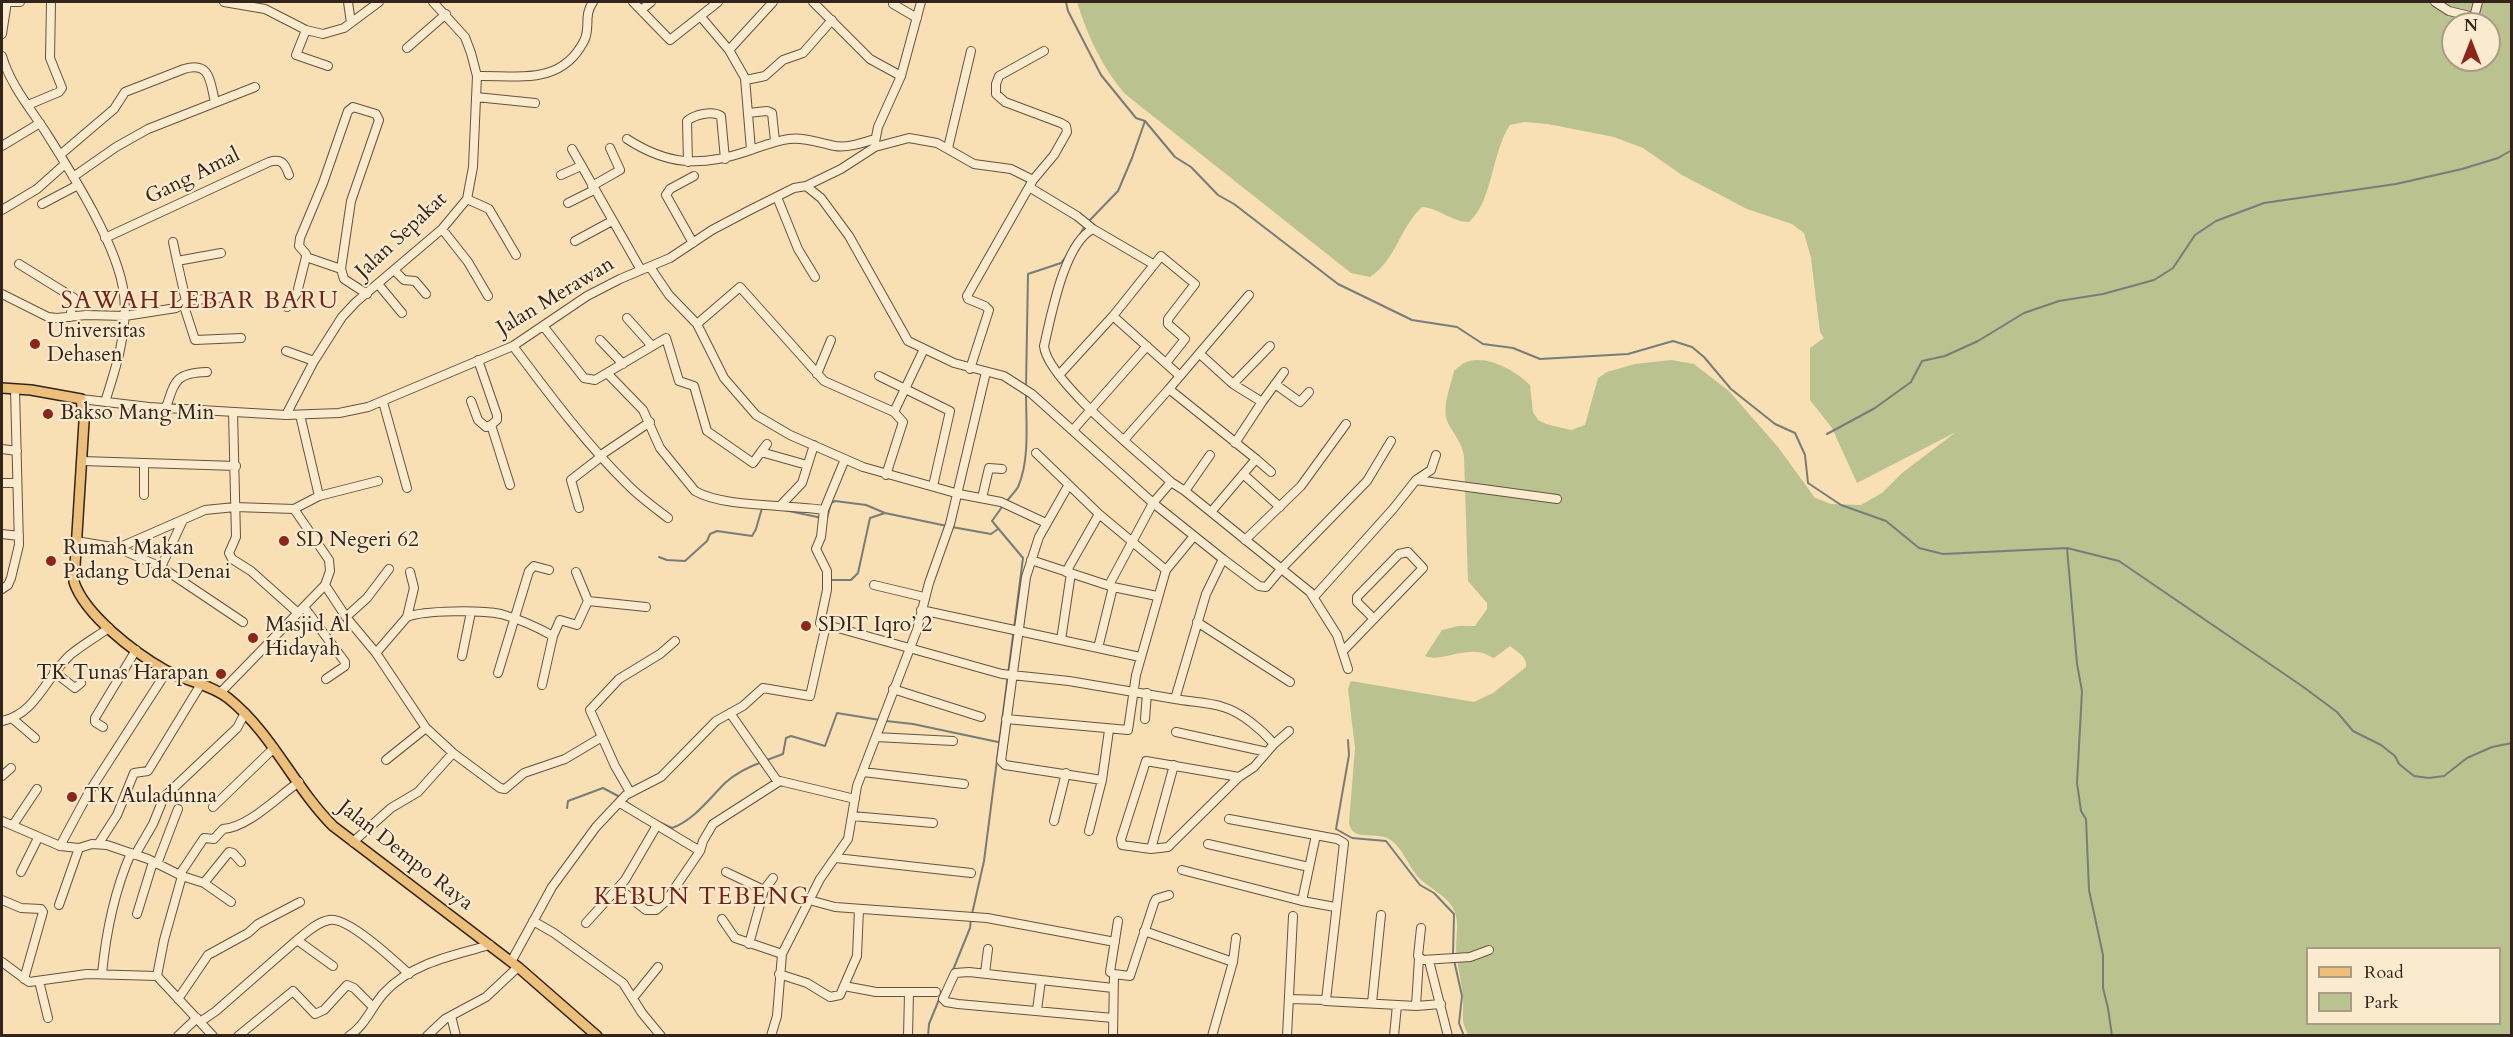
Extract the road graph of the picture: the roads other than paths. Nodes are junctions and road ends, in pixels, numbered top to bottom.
1 (5, 2) edge
2 (20, 2) edge
3 (51, 2) edge
4 (226, 2) edge
5 (348, 2) edge
6 (379, 2) edge
7 (433, 2) edge
8 (593, 2) edge
9 (633, 2) edge
10 (651, 2) edge
11 (718, 2) edge
12 (773, 2) edge
13 (813, 2) edge
14 (921, 2) edge
15 (2435, 2) edge
16 (2478, 2) edge
17 (893, 4) dead end
18 (267, 5) edge
19 (641, 10) junction
20 (446, 14) junction
21 (701, 17) junction
22 (917, 18) junction
23 (832, 20) junction
24 (351, 23) junction
25 (306, 30) junction
26 (2, 34) edge
27 (407, 48) dead end
28 (729, 50) junction
29 (971, 51) dead end
30 (1044, 51) dead end
31 (2, 56) edge
32 (328, 66) dead end
33 (477, 76) junction
34 (901, 76) junction
35 (746, 80) junction
36 (255, 87) dead end
37 (476, 97) junction
38 (215, 102) junction
39 (535, 103) dead end
40 (28, 105) junction
41 (748, 113) junction
42 (40, 123) junction
43 (627, 139) dead end
44 (776, 141) junction
45 (875, 143) junction
46 (2, 146) edge
47 (610, 148) dead end
48 (948, 148) junction
49 (572, 149) dead end
50 (751, 150) junction
51 (60, 155) junction
52 (725, 159) junction
53 (688, 162) junction
54 (65, 164) junction
55 (582, 166) junction
56 (290, 175) dead end
57 (561, 175) dead end
58 (73, 177) junction
59 (694, 177) dead end
60 (1031, 184) junction
61 (78, 185) junction
62 (806, 186) junction
63 (593, 188) junction
64 (777, 197) junction
65 (467, 199) junction
66 (568, 202) dead end
67 (42, 204) dead end
68 (2, 210) edge
69 (612, 221) junction
70 (1088, 225) junction
71 (442, 229) junction
72 (105, 238) junction
73 (574, 241) dead end
74 (173, 242) dead end
75 (693, 243) junction
76 (221, 253) dead end
77 (516, 255) dead end
78 (306, 257) junction
79 (177, 261) junction
80 (19, 264) dead end
81 (1153, 264) junction
82 (650, 267) junction
83 (341, 269) junction
84 (641, 270) junction
85 (395, 271) junction
86 (815, 277) dead end
87 (378, 284) junction
88 (2, 294) edge
89 (367, 294) junction
90 (426, 294) dead end
91 (488, 296) dead end
92 (1249, 296) dead end
93 (225, 297) dead end
94 (184, 302) junction
95 (287, 307) dead end
96 (402, 313) dead end
97 (125, 316) junction
98 (1113, 316) junction
99 (70, 317) junction
100 (627, 318) dead end
101 (697, 324) junction
102 (544, 327) junction
103 (241, 338) dead end
104 (600, 340) dead end
105 (831, 340) dead end
106 (513, 346) junction
107 (652, 346) junction
108 (1146, 346) junction
109 (1270, 346) dead end
110 (924, 350) junction
111 (286, 351) dead end
112 (1200, 354) junction
113 (478, 360) junction
114 (315, 361) junction
115 (1166, 363) junction
116 (623, 364) junction
117 (970, 369) junction
118 (207, 372) dead end
119 (607, 372) junction
120 (986, 372) junction
121 (1284, 372) dead end
122 (818, 374) junction
123 (1059, 375) junction
124 (879, 376) dead end
125 (1180, 376) junction
126 (1233, 384) junction
127 (1275, 384) junction
128 (2, 388) edge
129 (906, 388) junction
130 (15, 389) junction
131 (1169, 389) junction
132 (1309, 392) dead end
133 (81, 399) junction
134 (471, 401) dead end
135 (105, 402) junction
136 (383, 402) junction
137 (1262, 402) junction
138 (166, 408) junction
139 (1090, 409) junction
140 (233, 412) junction
141 (894, 412) junction
142 (286, 415) junction
143 (300, 415) junction
144 (650, 422) junction
145 (1346, 424) dead end
146 (491, 425) junction
147 (1073, 430) junction
148 (1124, 440) junction
149 (1390, 441) dead end
150 (1235, 443) junction
151 (767, 444) dead end
152 (814, 445) junction
153 (2, 449) edge
154 (17, 451) junction
155 (761, 452) junction
156 (1036, 453) dead end
157 (601, 455) junction
158 (1210, 455) dead end
159 (1436, 455) dead end
160 (845, 459) junction
161 (1256, 459) junction
162 (82, 461) junction
163 (144, 464) junction
164 (807, 465) junction
165 (236, 466) junction
166 (1002, 469) dead end
167 (1271, 472) dead end
168 (1243, 474) junction
169 (886, 475) junction
170 (1416, 480) junction
171 (378, 481) dead end
172 (1171, 482) junction
173 (2, 483) edge
174 (17, 483) junction
175 (510, 485) dead end
176 (933, 486) junction
177 (1068, 486) junction
178 (407, 488) dead end
179 (1185, 491) junction
180 (959, 494) junction
181 (144, 495) dead end
182 (319, 496) junction
183 (982, 498) junction
184 (1557, 499) dead end
185 (1153, 503) junction
186 (782, 506) junction
187 (236, 507) junction
188 (1280, 507) junction
189 (579, 508) dead end
190 (294, 509) junction
191 (823, 511) junction
192 (1211, 512) junction
193 (1099, 514) junction
194 (668, 519) dead end
195 (183, 520) junction
196 (1046, 523) junction
197 (2, 534) edge
198 (19, 536) junction
199 (1194, 536) junction
200 (1245, 540) junction
201 (1131, 541) junction
202 (76, 542) junction
203 (118, 548) junction
204 (1223, 559) junction
205 (1031, 560) junction
206 (161, 567) junction
207 (1282, 568) junction
208 (389, 569) dead end
209 (549, 570) dead end
210 (1166, 570) junction
211 (410, 572) dead end
212 (576, 572) dead end
213 (1068, 573) junction
214 (325, 585) junction
215 (874, 585) dead end
216 (1111, 586) junction
217 (2, 590) edge
218 (1157, 596) junction
219 (924, 597) junction
220 (1314, 597) junction
221 (588, 601) junction
222 (646, 607) dead end
223 (301, 610) junction
224 (921, 610) junction
225 (471, 612) junction
226 (346, 616) junction
227 (407, 617) junction
228 (516, 619) junction
229 (1374, 619) junction
230 (243, 622) dead end
231 (1197, 622) junction
232 (826, 625) junction
233 (109, 628) junction
234 (1016, 631) junction
235 (553, 636) junction
236 (1061, 640) junction
237 (675, 641) dead end
238 (1098, 648) junction
239 (910, 649) junction
240 (136, 650) junction
241 (1343, 651) junction
242 (376, 653) junction
243 (462, 656) dead end
244 (1140, 657) junction
245 (1348, 669) dead end
246 (167, 671) junction
247 (54, 672) junction
248 (498, 673) dead end
249 (1008, 674) junction
250 (326, 679) dead end
251 (1290, 682) dead end
252 (81, 683) dead end
253 (201, 684) junction
254 (542, 685) dead end
255 (893, 689) junction
256 (1133, 692) junction
257 (220, 693) junction
258 (1147, 693) junction
259 (1175, 699) junction
260 (245, 713) junction
261 (730, 713) junction
262 (981, 717) dead end
263 (13, 719) junction
264 (1006, 719) junction
265 (1144, 719) dead end
266 (2, 721) edge
267 (103, 727) dead end
268 (426, 728) junction
269 (1109, 730) junction
270 (1289, 731) dead end
271 (1176, 732) dead end
272 (602, 737) junction
273 (35, 738) dead end
274 (876, 738) junction
275 (953, 741) dead end
276 (1274, 744) junction
277 (274, 748) junction
278 (1267, 752) junction
279 (453, 753) junction
280 (386, 760) dead end
281 (1174, 765) junction
282 (11, 768) dead end
283 (863, 772) junction
284 (1066, 773) junction
285 (2, 776) edge
286 (1239, 777) junction
287 (1102, 780) junction
288 (299, 782) junction
289 (778, 782) junction
290 (964, 784) dead end
291 (37, 789) dead end
292 (628, 793) junction
293 (855, 799) junction
294 (620, 803) junction
295 (213, 807) dead end
296 (178, 809) dead end
297 (852, 816) junction
298 (1229, 819) dead end
299 (2, 821) edge
300 (1054, 821) dead end
301 (933, 823) dead end
302 (13, 825) junction
303 (657, 827) junction
304 (1089, 831) dead end
305 (1316, 835) junction
306 (38, 838) junction
307 (353, 842) junction
308 (99, 843) junction
309 (1208, 844) dead end
310 (60, 846) junction
311 (79, 848) junction
312 (1151, 849) junction
313 (700, 851) junction
314 (133, 854) junction
315 (836, 858) junction
316 (241, 862) dead end
317 (155, 863) junction
318 (1309, 867) junction
319 (1182, 870) dead end
320 (21, 872) dead end
321 (726, 873) dead end
322 (971, 873) dead end
323 (181, 875) junction
324 (773, 878) dead end
325 (204, 883) junction
326 (618, 888) junction
327 (764, 891) junction
328 (1169, 895) dead end
329 (2, 900) edge
330 (808, 900) junction
331 (1302, 901) junction
332 (231, 902) dead end
333 (300, 902) dead end
334 (59, 905) dead end
335 (1335, 907) junction
336 (859, 909) junction
337 (137, 914) dead end
338 (1381, 915) dead end
339 (1293, 916) dead end
340 (722, 919) dead end
341 (534, 921) junction
342 (1118, 921) dead end
343 (586, 923) dead end
344 (1421, 928) dead end
345 (1144, 931) junction
346 (1236, 939) dead end
347 (297, 940) junction
348 (1115, 942) junction
349 (749, 944) junction
350 (490, 945) junction
351 (988, 949) dead end
352 (1489, 950) dead end
353 (782, 954) junction
354 (1419, 958) junction
355 (2, 962) edge
356 (1233, 962) junction
357 (1429, 962) junction
358 (515, 964) junction
359 (333, 966) dead end
360 (658, 967) dead end
361 (985, 973) junction
362 (102, 974) junction
363 (409, 974) junction
364 (779, 974) junction
365 (1114, 974) junction
366 (157, 976) junction
367 (24, 979) junction
368 (1041, 980) junction
369 (39, 981) junction
370 (844, 986) junction
371 (1113, 988) junction
372 (936, 992) dead end
373 (909, 993) junction
374 (633, 998) junction
375 (178, 999) junction
376 (1289, 999) junction
377 (1325, 1001) junction
378 (1372, 1003) junction
379 (1441, 1004) junction
380 (1397, 1005) junction
381 (1416, 1006) junction
382 (373, 1007) junction
383 (1037, 1010) junction
384 (451, 1016) junction
385 (48, 1018) dead end
386 (1113, 1018) junction
387 (198, 1020) junction
388 (178, 1035) edge
389 (213, 1035) edge
390 (238, 1035) edge
391 (349, 1035) edge
392 (427, 1035) edge
393 (456, 1035) edge
394 (597, 1035) edge
395 (661, 1035) edge
396 (771, 1035) edge
397 (908, 1035) edge
398 (1113, 1035) edge
399 (1212, 1035) edge
400 (1287, 1035) edge
401 (1394, 1035) edge
402 (1448, 1035) edge

1 - 2 street
1 - 26 street
3 - 40 street
4 - 18 street
5 - 24 street
6 - 24 street
7 - 20 street, Jalan Sepakat
8 - 33 street
9 - 19 street
10 - 19 street
11 - 21 street
12 - 28 street
13 - 23 street
14 - 22 street
15 - 16 street
17 - 22 street
18 - 25 street
19 - 21 street
20 - 27 street
20 - 33 street, Jalan Sepakat
21 - 28 street
22 - 34 street
23 - 34 street
23 - 35 street
24 - 25 street
25 - 32 street
28 - 35 street
29 - 48 street
30 - 60 street
31 - 40 street
33 - 37 street, Jalan Sepakat
34 - 45 street
35 - 41 street
36 - 38 street
37 - 39 street
37 - 65 street, Jalan Sepakat
38 - 51 street
38 - 58 street
40 - 42 street
41 - 44 street
41 - 50 street
42 - 46 street
42 - 51 street
43 - 53 street
44 - 45 street
44 - 50 street
45 - 48 street
45 - 62 street, Jalan Merawan
47 - 63 street
48 - 60 street
49 - 55 street
50 - 52 street
51 - 54 street
52 - 53 street
52 - 53 street
54 - 58 street
54 - 68 street
55 - 57 street
55 - 63 street
56 - 72 street, Gang Amal
58 - 61 street
59 - 75 street
60 - 70 street
60 - 117 street
61 - 67 street
61 - 72 street
62 - 64 street, Jalan Merawan
62 - 110 street
63 - 66 street
63 - 69 street
64 - 75 street, Jalan Merawan
64 - 86 street
65 - 71 street, Jalan Sepakat
65 - 77 street
69 - 73 street
69 - 84 street
70 - 81 street
70 - 123 street
71 - 85 street, Jalan Sepakat
71 - 91 street
72 - 97 street
74 - 79 street
75 - 82 street, Jalan Merawan
76 - 79 street
78 - 83 street
78 - 83 street
78 - 95 street
79 - 94 street
80 - 99 street
81 - 98 street
81 - 115 street
82 - 84 street, Jalan Merawan
82 - 101 street
83 - 89 street
84 - 102 street, Jalan Merawan
85 - 87 street, Jalan Sepakat
85 - 90 street
87 - 89 street, Jalan Sepakat
87 - 96 street
88 - 99 street
89 - 114 street, Jalan Sepakat
92 - 112 street
93 - 94 street
94 - 97 street
94 - 103 street
97 - 99 street
97 - 135 street
98 - 108 street
98 - 123 street
100 - 107 street
101 - 122 street
101 - 152 street
102 - 106 street, Jalan Merawan
102 - 119 street
104 - 116 street
105 - 122 street
106 - 113 street, Jalan Merawan
106 - 157 street
107 - 116 street
107 - 155 street
108 - 115 street
108 - 139 street
109 - 126 street
110 - 117 street
110 - 129 street
111 - 114 street
112 - 125 street
112 - 126 street
113 - 136 street, Jalan Merawan
113 - 146 street
114 - 142 street, Jalan Sepakat
115 - 125 street
116 - 119 street
117 - 120 street
118 - 138 street
119 - 144 street
120 - 147 street
120 - 180 street
121 - 127 street
122 - 141 street
123 - 139 street
124 - 129 street
125 - 131 street
126 - 137 street
127 - 132 street
127 - 137 street
128 - 130 main road
129 - 141 street
129 - 176 street
130 - 133 main road
130 - 154 street
131 - 148 street
131 - 150 street
133 - 135 street, Jalan Merawan
133 - 162 main road, Jalan Dempo Raya
134 - 146 street
135 - 138 street, Jalan Merawan
136 - 143 street, Jalan Merawan
136 - 178 street
137 - 150 street
138 - 140 street, Jalan Merawan
139 - 147 street
139 - 148 street
140 - 142 street, Jalan Merawan
140 - 165 street
141 - 169 street
142 - 143 street, Jalan Merawan
143 - 182 street
144 - 157 street
144 - 186 street
145 - 188 street
146 - 175 street
147 - 185 street
148 - 172 street
149 - 207 street
150 - 161 street
151 - 155 street
152 - 160 street
152 - 164 street
153 - 154 street
154 - 174 street
155 - 164 street
156 - 177 street
157 - 189 street
157 - 194 street
158 - 179 street
159 - 170 street
160 - 169 street
160 - 191 street
161 - 167 street
161 - 168 street
162 - 163 street
162 - 202 main road, Jalan Dempo Raya
163 - 165 street
163 - 181 street
164 - 186 street
165 - 187 street
166 - 183 street
168 - 188 street
168 - 192 street
169 - 176 street
170 - 184 street
170 - 220 street
171 - 182 street
172 - 179 street
172 - 185 street
173 - 174 street
174 - 198 street
176 - 180 street
177 - 193 street
177 - 196 street
179 - 192 street
180 - 183 street
180 - 219 street
182 - 190 street
183 - 196 street
185 - 199 street
185 - 201 street
186 - 191 street
187 - 190 street
187 - 195 street
187 - 223 street
188 - 200 street
190 - 214 street
191 - 232 street
192 - 200 street
193 - 201 street
193 - 213 street
195 - 203 street
195 - 206 street
196 - 205 street
197 - 198 street
198 - 217 street
199 - 204 street
199 - 210 street
200 - 207 street
201 - 210 street
201 - 216 street
202 - 203 street
202 - 233 main road, Jalan Dempo Raya
203 - 206 street
204 - 207 street
204 - 231 street
205 - 213 street
205 - 234 street
206 - 230 street
207 - 220 street
208 - 226 street
209 - 228 street
210 - 218 street
211 - 227 street
212 - 221 street
213 - 216 street
213 - 236 street
214 - 223 street
214 - 226 street
215 - 219 street
216 - 218 street
216 - 238 street
218 - 244 street
219 - 224 street
220 - 241 street
221 - 222 street
221 - 235 street
223 - 250 street
223 - 257 street
224 - 234 street
224 - 239 street
225 - 227 street
225 - 228 street
225 - 243 street
226 - 242 street
227 - 242 street
228 - 235 street
228 - 248 street
229 - 229 street
229 - 241 street
231 - 251 street
231 - 259 street
232 - 239 street
232 - 261 street
233 - 240 main road, Jalan Dempo Raya
233 - 247 street
234 - 236 street
234 - 249 street
235 - 254 street
236 - 238 street
237 - 272 street
238 - 244 street
239 - 249 street
239 - 255 street
240 - 246 main road, Jalan Dempo Raya
240 - 267 street
241 - 245 street
242 - 268 street
244 - 256 street
246 - 253 main road, Jalan Dempo Raya
246 - 310 street
247 - 252 street
247 - 263 street
249 - 256 street
249 - 264 street
253 - 257 main road, Jalan Dempo Raya
253 - 308 street
255 - 262 street
255 - 274 street
256 - 258 street
256 - 269 street
257 - 260 main road, Jalan Dempo Raya
258 - 259 street
258 - 265 street
259 - 276 street
260 - 277 main road, Jalan Dempo Raya
260 - 314 street
261 - 289 street
261 - 292 street
263 - 266 street
263 - 273 street
264 - 269 street
264 - 284 street
268 - 279 street
268 - 280 street
269 - 287 street
270 - 276 street
271 - 278 street
272 - 279 street
272 - 292 street
274 - 275 street
274 - 283 street
276 - 278 street
277 - 288 main road, Jalan Dempo Raya
277 - 295 street
278 - 286 street
279 - 307 street
281 - 286 street
281 - 312 street
281 - 312 street
282 - 285 street
283 - 290 street
283 - 293 street
284 - 287 street
284 - 300 street
286 - 312 street
287 - 304 street
288 - 307 main road, Jalan Dempo Raya
288 - 323 street
289 - 293 street
289 - 313 street
291 - 302 street
292 - 294 street
293 - 297 street
294 - 303 street
294 - 341 street
296 - 317 street
297 - 301 street
297 - 315 street
298 - 305 street
299 - 302 street
302 - 306 street
303 - 313 street
303 - 326 street
305 - 318 street
305 - 335 street
306 - 310 street
306 - 320 street
307 - 350 main road, Jalan Dempo Raya
308 - 311 street
308 - 314 street
309 - 318 street
310 - 311 street
311 - 334 street
313 - 326 street
314 - 317 street
314 - 362 street
315 - 322 street
315 - 330 street
316 - 325 street
317 - 323 street
317 - 337 street
318 - 331 street
319 - 331 street
321 - 327 street
323 - 325 street
323 - 366 street
324 - 327 street
325 - 332 street
326 - 343 street
327 - 349 street
328 - 345 street
329 - 367 street
330 - 336 street
330 - 353 street
331 - 335 street
333 - 375 street
335 - 377 street
336 - 348 street
336 - 370 street
338 - 378 street
339 - 376 street
340 - 349 street
341 - 358 street
341 - 374 street
342 - 348 street
344 - 354 street
345 - 356 street
345 - 365 street
346 - 356 street
347 - 359 street
347 - 363 street
347 - 387 street
348 - 365 street
349 - 353 street
350 - 358 main road, Jalan Dempo Raya
350 - 363 street
351 - 361 street
352 - 357 street
353 - 364 street
354 - 357 street
354 - 381 street
355 - 367 street
356 - 399 street
357 - 379 street
358 - 384 street
358 - 394 main road, Jalan Dempo Raya
360 - 374 street
361 - 368 street
361 - 383 street
362 - 366 street
362 - 369 street
363 - 382 street
364 - 370 street
364 - 396 street
365 - 371 street
366 - 375 street
367 - 369 street
368 - 371 street
368 - 383 street
369 - 385 street
370 - 373 street
371 - 386 street
372 - 373 street
373 - 397 street
374 - 395 street
375 - 387 street
376 - 377 street
376 - 400 street
377 - 378 street
378 - 380 street
379 - 381 street
379 - 402 street
380 - 381 street
380 - 401 street
382 - 390 street
382 - 391 street
383 - 386 street
384 - 392 street
384 - 393 street
386 - 398 street
387 - 388 street
387 - 389 street

